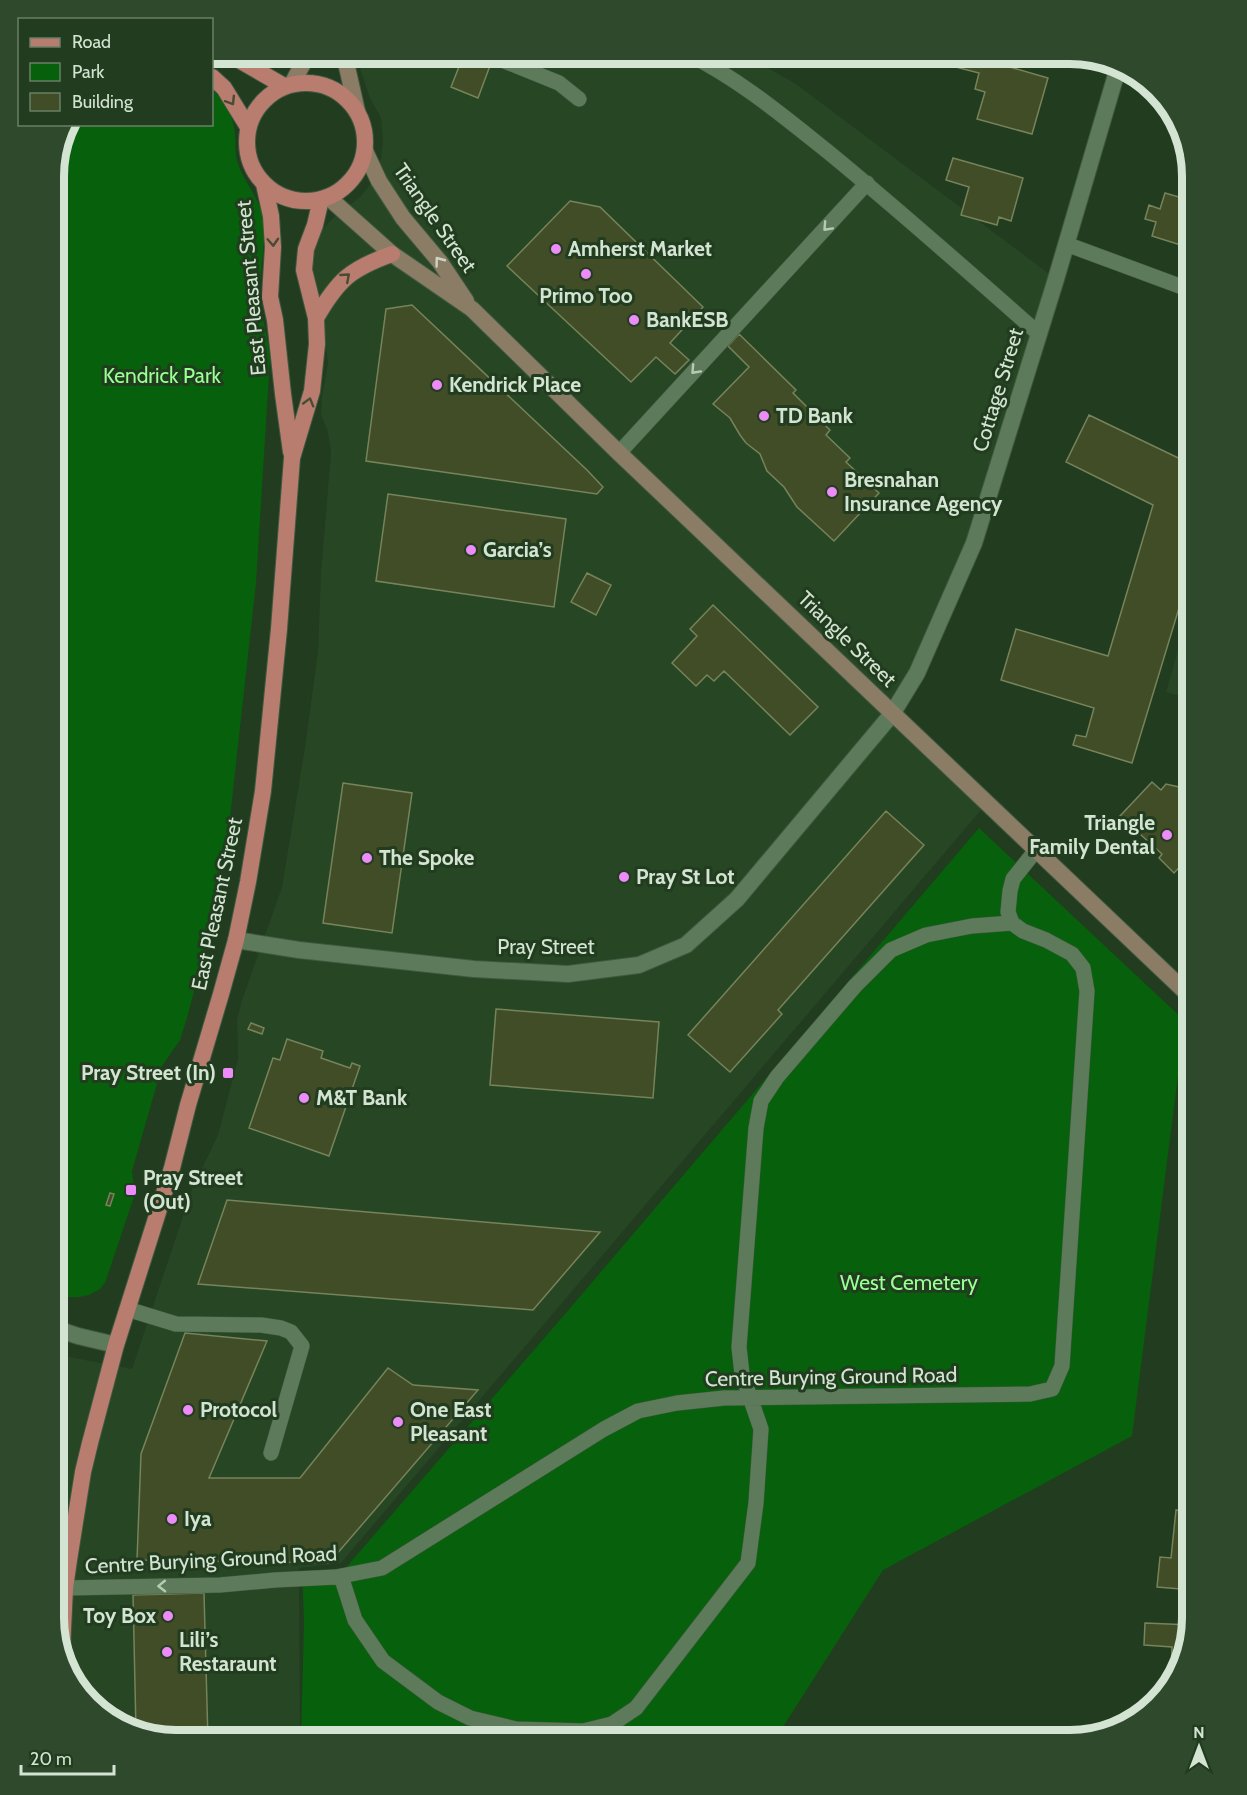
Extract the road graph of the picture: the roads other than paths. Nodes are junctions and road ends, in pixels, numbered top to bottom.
1 (247, 64) edge
2 (302, 64) edge
3 (347, 64) edge
4 (513, 64) edge
5 (708, 65) edge
6 (1116, 74) edge
7 (213, 78) edge
8 (289, 85) junction
9 (579, 99) dead end
10 (357, 111) junction
11 (248, 127) junction
12 (365, 151) junction
13 (867, 183) junction
14 (264, 184) junction
15 (325, 198) junction
16 (1066, 244) junction
17 (392, 254) junction
18 (1182, 287) edge
19 (472, 309) junction
20 (316, 318) junction
21 (1039, 334) junction
22 (619, 453) junction
23 (292, 459) junction
24 (892, 714) junction
25 (1036, 850) junction
26 (1012, 923) junction
27 (236, 940) junction
28 (1182, 989) edge
29 (127, 1309) junction
30 (64, 1331) edge
31 (116, 1345) junction
32 (751, 1397) junction
33 (271, 1453) dead end
34 (341, 1576) junction
35 (65, 1588) junction
36 (64, 1609) edge
37 (550, 1730) edge
38 (587, 1730) edge

1 - 8 main road
2 - 8 main road
3 - 10 main road
4 - 9 lane
5 - 13 lane
6 - 16 street, Cottage Street
7 -> 11 main road
8 - 10 main road
8 - 11 main road
10 - 12 main road
11 - 14 main road
12 - 15 main road
19 -> 12 main road, Triangle Street
13 - 21 lane
13 -> 22 lane
14 - 15 main road
14 -> 23 main road, East Pleasant Street
15 - 17 main road, Triangle Street
15 - 20 main road, East Pleasant Street
16 - 18 lane
16 - 21 street, Cottage Street
17 - 19 main road, Triangle Street
20 -> 17 main road
19 - 22 main road, Triangle Street
23 -> 20 main road, East Pleasant Street
21 - 24 street, Cottage Street
22 - 24 main road, Triangle Street
23 - 27 main road, East Pleasant Street
24 - 25 main road, Triangle Street
24 - 27 street, Pray Street
25 - 26 lane
25 - 28 main road, Triangle Street
26 - 32 lane
26 - 32 lane, Centre Burying Ground Road
27 - 29 main road, East Pleasant Street
29 - 31 main road, East Pleasant Street
29 - 33 lane
30 - 31 street
31 - 35 main road, East Pleasant Street
32 - 34 lane, Centre Burying Ground Road
32 - 38 lane
34 -> 35 lane, Centre Burying Ground Road
34 - 37 lane
35 - 36 main road, East Pleasant Street

